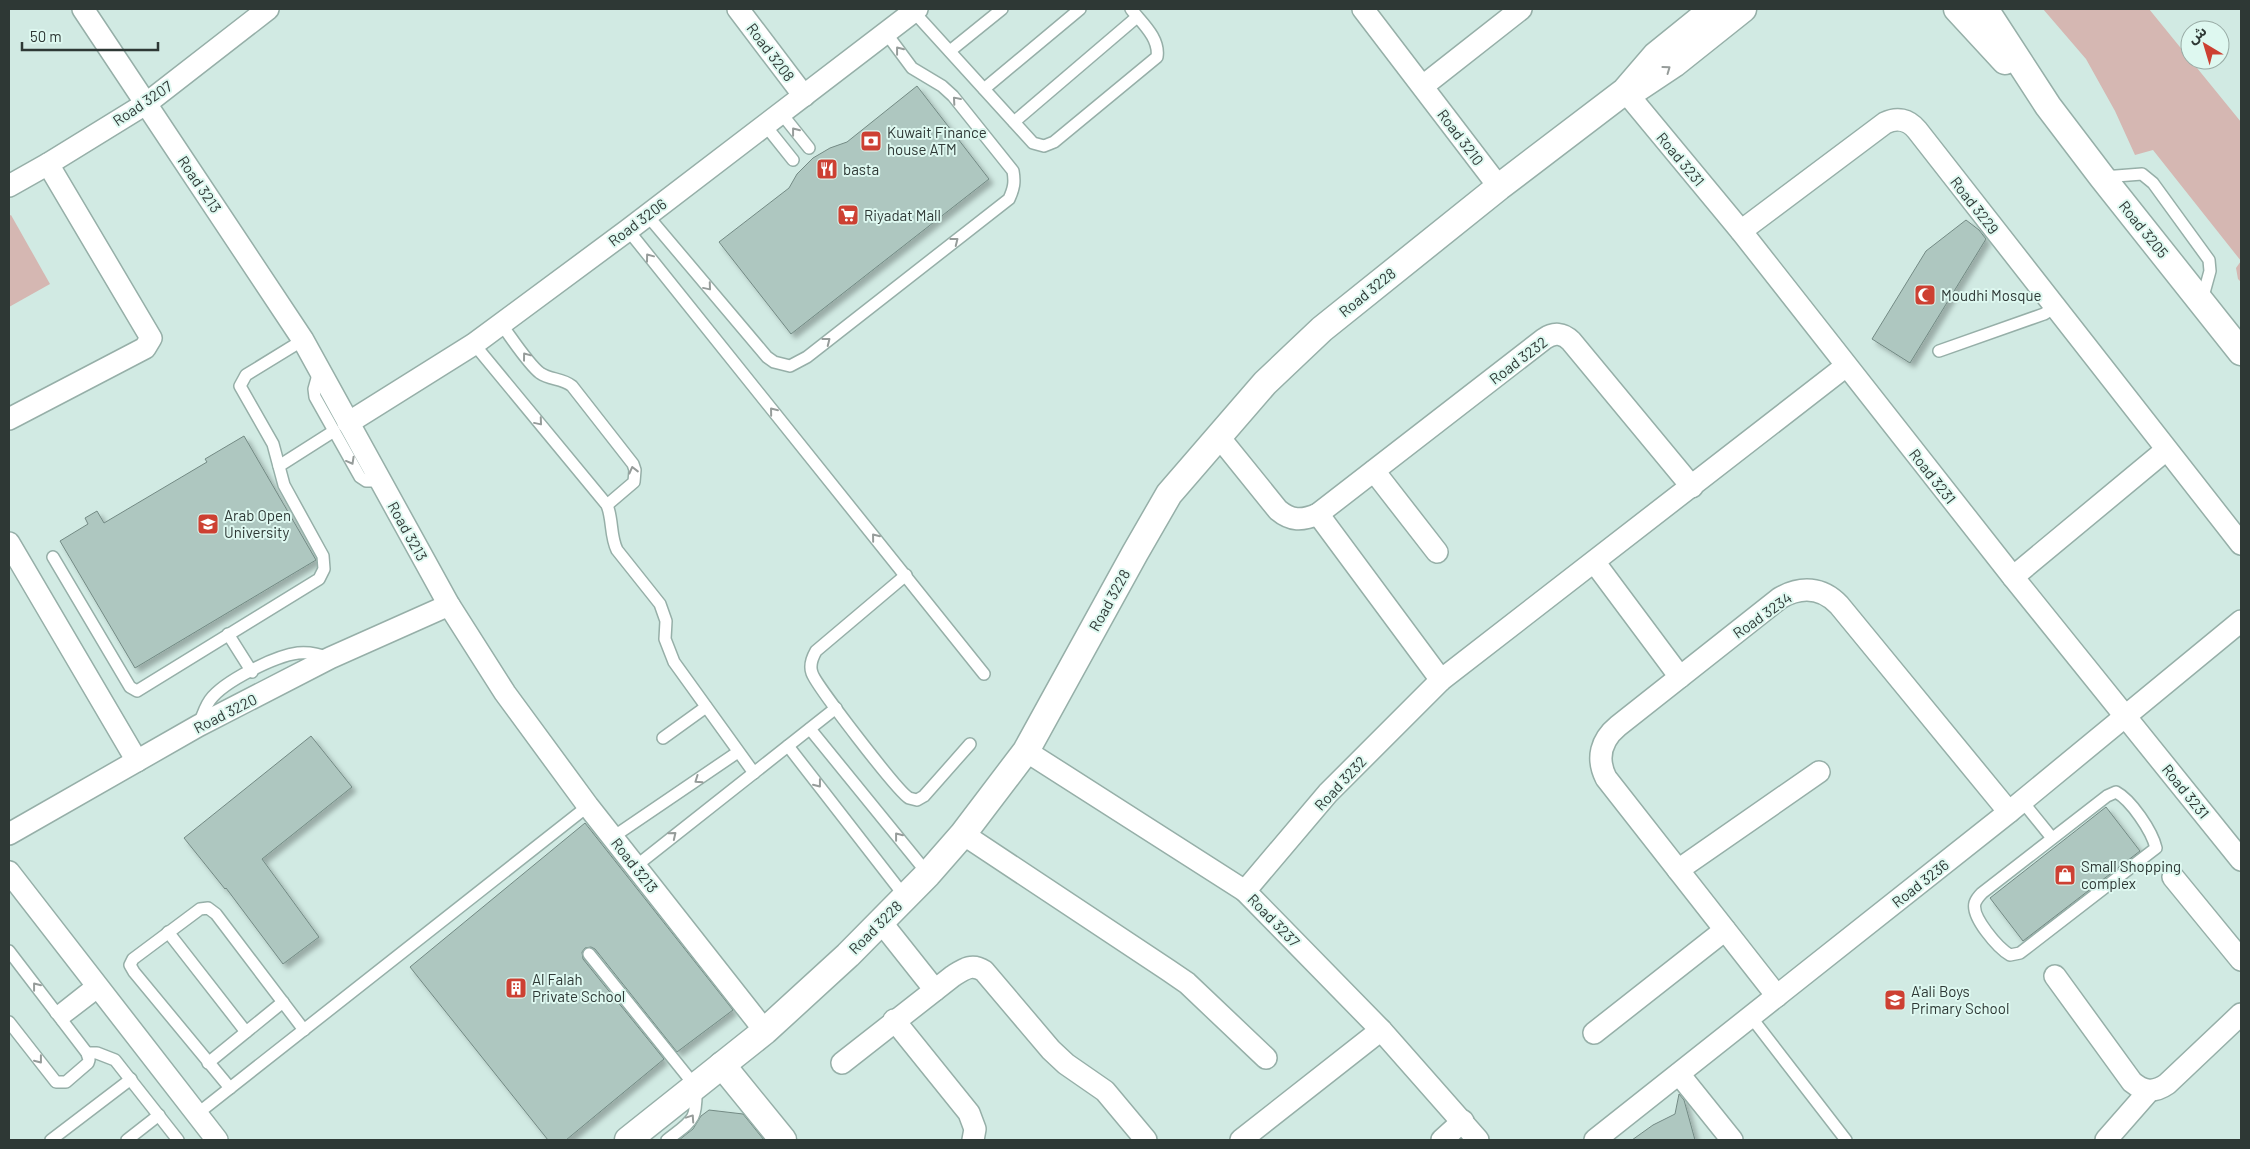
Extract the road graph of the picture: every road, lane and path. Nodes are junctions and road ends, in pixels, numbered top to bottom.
1 (83, 9) edge
2 (268, 9) edge
3 (738, 9) edge
4 (1002, 9) edge
5 (1080, 9) edge
6 (1363, 9) edge
7 (1521, 9) edge
8 (1713, 9) edge
9 (1743, 9) edge
10 (1957, 9) edge
11 (1985, 9) edge
12 (915, 10) edge
13 (1134, 13) edge
14 (886, 33) junction
15 (950, 51) junction
16 (1424, 86) junction
17 (984, 90) junction
18 (1625, 91) junction
19 (804, 96) junction
20 (146, 103) junction
21 (2048, 106) junction
22 (773, 119) junction
23 (1014, 122) junction
24 (809, 148) dead end
25 (793, 160) dead end
26 (48, 164) junction
27 (2102, 177) junction
28 (9, 186) edge
29 (1499, 187) junction
30 (647, 215) junction
31 (628, 230) junction
32 (1741, 231) junction
33 (2202, 301) junction
34 (2054, 307) junction
35 (501, 324) junction
36 (303, 340) junction
37 (474, 344) junction
38 (1939, 351) dead end
39 (2241, 352) edge
40 (1846, 366) junction
41 (9, 418) edge
42 (341, 427) junction
43 (1218, 437) junction
44 (2166, 450) junction
45 (279, 466) junction
46 (1374, 471) junction
47 (1692, 487) junction
48 (607, 505) junction
49 (1318, 514) junction
50 (9, 543) edge
51 (2241, 544) edge
52 (1437, 552) dead end
53 (53, 557) dead end
54 (1594, 563) junction
55 (906, 575) junction
56 (2013, 577) junction
57 (449, 605) junction
58 (2241, 621) edge
59 (228, 634) junction
60 (330, 658) junction
61 (252, 672) junction
62 (984, 674) dead end
63 (1680, 677) junction
64 (1441, 680) junction
65 (706, 708) junction
66 (836, 708) junction
67 (2125, 715) junction
68 (198, 726) junction
69 (810, 729) junction
70 (662, 738) dead end
71 (970, 744) dead end
72 (788, 746) junction
73 (1026, 751) junction
74 (738, 752) junction
75 (137, 761) junction
76 (1819, 772) dead end
77 (754, 773) junction
78 (588, 806) junction
79 (2015, 807) junction
80 (9, 834) edge
81 (963, 834) junction
82 (612, 837) junction
83 (2052, 838) junction
84 (2241, 860) edge
85 (636, 866) junction
86 (1678, 870) junction
87 (9, 872) edge
88 (928, 874) junction
89 (2173, 876) dead end
90 (1245, 891) junction
91 (906, 898) junction
92 (881, 922) junction
93 (1725, 930) junction
94 (168, 932) junction
95 (9, 951) edge
96 (589, 954) dead end
97 (2241, 960) edge
98 (2055, 976) dead end
99 (97, 987) junction
100 (935, 990) junction
101 (1777, 996) junction
102 (283, 1002) junction
103 (2241, 1014) edge
104 (59, 1017) junction
105 (1751, 1017) junction
106 (894, 1020) junction
107 (9, 1022) edge
108 (304, 1030) junction
109 (1380, 1030) junction
110 (765, 1031) junction
111 (246, 1032) junction
112 (1594, 1033) dead end
113 (87, 1053) junction
114 (1266, 1058) dead end
115 (842, 1063) dead end
116 (208, 1064) junction
117 (722, 1065) junction
118 (1679, 1074) junction
119 (131, 1079) junction
120 (696, 1087) junction
121 (230, 1088) junction
122 (2149, 1091) junction
123 (197, 1114) junction
124 (159, 1115) junction
125 (1463, 1121) junction
126 (51, 1140) edge
127 (127, 1140) edge
128 (178, 1140) edge
129 (217, 1140) edge
130 (628, 1140) edge
131 (667, 1140) edge
132 (783, 1140) edge
133 (972, 1140) edge
134 (1146, 1140) edge
135 (1241, 1140) edge
136 (1442, 1140) edge
137 (1478, 1140) edge
138 (1595, 1140) edge
139 (1732, 1140) edge
140 (1846, 1140) edge
141 (2106, 1140) edge

1 - 20 street, Road 3213
2 - 20 street, Road 3207
3 - 19 street, Road 3208
4 - 15 lane
5 - 17 lane
6 - 16 street, Road 3210
7 - 16 street
8 - 18 street, Road 3228
18 -> 9 street, Road 3228
10 - 21 street, Road 3205
11 - 21 street, Road 3205
12 - 14 street, Road 3206
12 - 15 lane
13 - 23 lane
13 - 23 lane
14 - 19 street, Road 3206
30 -> 14 lane
15 - 17 lane
16 - 29 street, Road 3210
17 - 23 lane
18 - 29 street, Road 3228
18 - 32 street, Road 3231
19 - 22 street, Road 3206
20 - 26 street, Road 3207
20 - 36 street, Road 3213
21 - 27 street, Road 3205
24 -> 22 lane
22 - 25 lane
22 - 30 street, Road 3206
26 - 28 street, Road 3207
26 - 41 street
27 - 33 street, Road 3205
27 - 33 lane
29 - 43 street, Road 3228
30 - 31 street, Road 3206
31 - 35 street, Road 3206
55 -> 31 lane
32 - 34 street, Road 3229
32 - 40 street, Road 3231
33 - 39 street, Road 3205
34 - 38 lane
34 - 44 street, Road 3229
35 - 37 street, Road 3206
48 -> 35 lane
36 - 42 street, Road 3213
36 - 45 lane
37 - 42 street, Road 3206
37 -> 48 lane
40 - 47 street, Road 3232
40 - 56 street, Road 3231
42 - 45 lane
42 - 57 street, Road 3213
43 - 49 street, Road 3232
43 - 73 street, Road 3228
44 - 51 street, Road 3229
44 - 56 street
45 - 59 lane
46 - 47 street, Road 3232
46 - 49 street, Road 3232
46 - 52 street
47 - 54 street, Road 3232
48 - 65 lane
49 - 64 street
50 - 75 street
53 - 59 lane
54 - 63 street
54 - 64 street, Road 3232
55 - 62 lane
55 - 66 lane
56 - 67 street, Road 3231
57 - 60 street, Road 3220
57 - 78 street, Road 3213
58 - 67 street, Road 3236
59 - 61 lane
60 - 61 lane
60 - 68 street, Road 3220
61 - 68 lane
63 - 79 street, Road 3234
63 - 86 street, Road 3234
64 - 90 street, Road 3232
65 - 70 lane
65 - 74 lane
66 - 69 lane
66 - 71 lane
67 - 79 street, Road 3236
67 - 84 street, Road 3231
68 - 75 street, Road 3220
69 - 72 lane
88 -> 69 lane
72 - 77 lane
72 -> 91 lane
73 - 81 street, Road 3228
73 - 90 street, Road 3237
74 - 77 lane
74 -> 82 lane
75 - 80 street, Road 3220
76 - 86 street
85 -> 77 lane
78 - 82 street, Road 3213
78 - 108 lane
79 - 83 lane
79 - 101 street, Road 3236
81 - 88 street, Road 3228
81 - 114 street
82 - 85 street, Road 3213
83 - 83 lane
85 - 110 street, Road 3213
86 - 93 street, Road 3234
87 - 99 street
88 - 91 street, Road 3228
89 - 97 street
90 - 109 street, Road 3237
91 - 92 street, Road 3228
92 - 100 street
92 - 110 street, Road 3228
93 - 101 street, Road 3234
93 - 112 street
94 - 102 lane
94 - 111 lane
94 - 116 lane
104 -> 95 lane
96 - 120 lane
98 - 122 street
99 - 104 lane
99 - 123 street
100 - 106 street
100 - 134 street
101 - 105 street, Road 3236
102 - 108 lane
102 - 111 lane
103 - 122 street
104 - 113 lane
105 - 118 street, Road 3236
105 - 140 lane
106 - 115 street
106 - 133 street
107 -> 113 lane
108 - 121 lane
109 - 125 street, Road 3237
109 - 135 street
110 - 117 street, Road 3228
111 - 116 lane
113 - 119 lane
116 - 121 lane
117 - 120 street, Road 3228
117 - 132 street
118 - 138 street, Road 3236
118 - 139 street
119 - 124 lane
119 - 126 lane
120 - 130 street, Road 3228
131 -> 120 lane
121 - 123 lane
122 - 141 street
123 - 129 street
124 - 127 lane
124 - 128 lane
125 - 136 street
125 - 137 street, Road 3237

